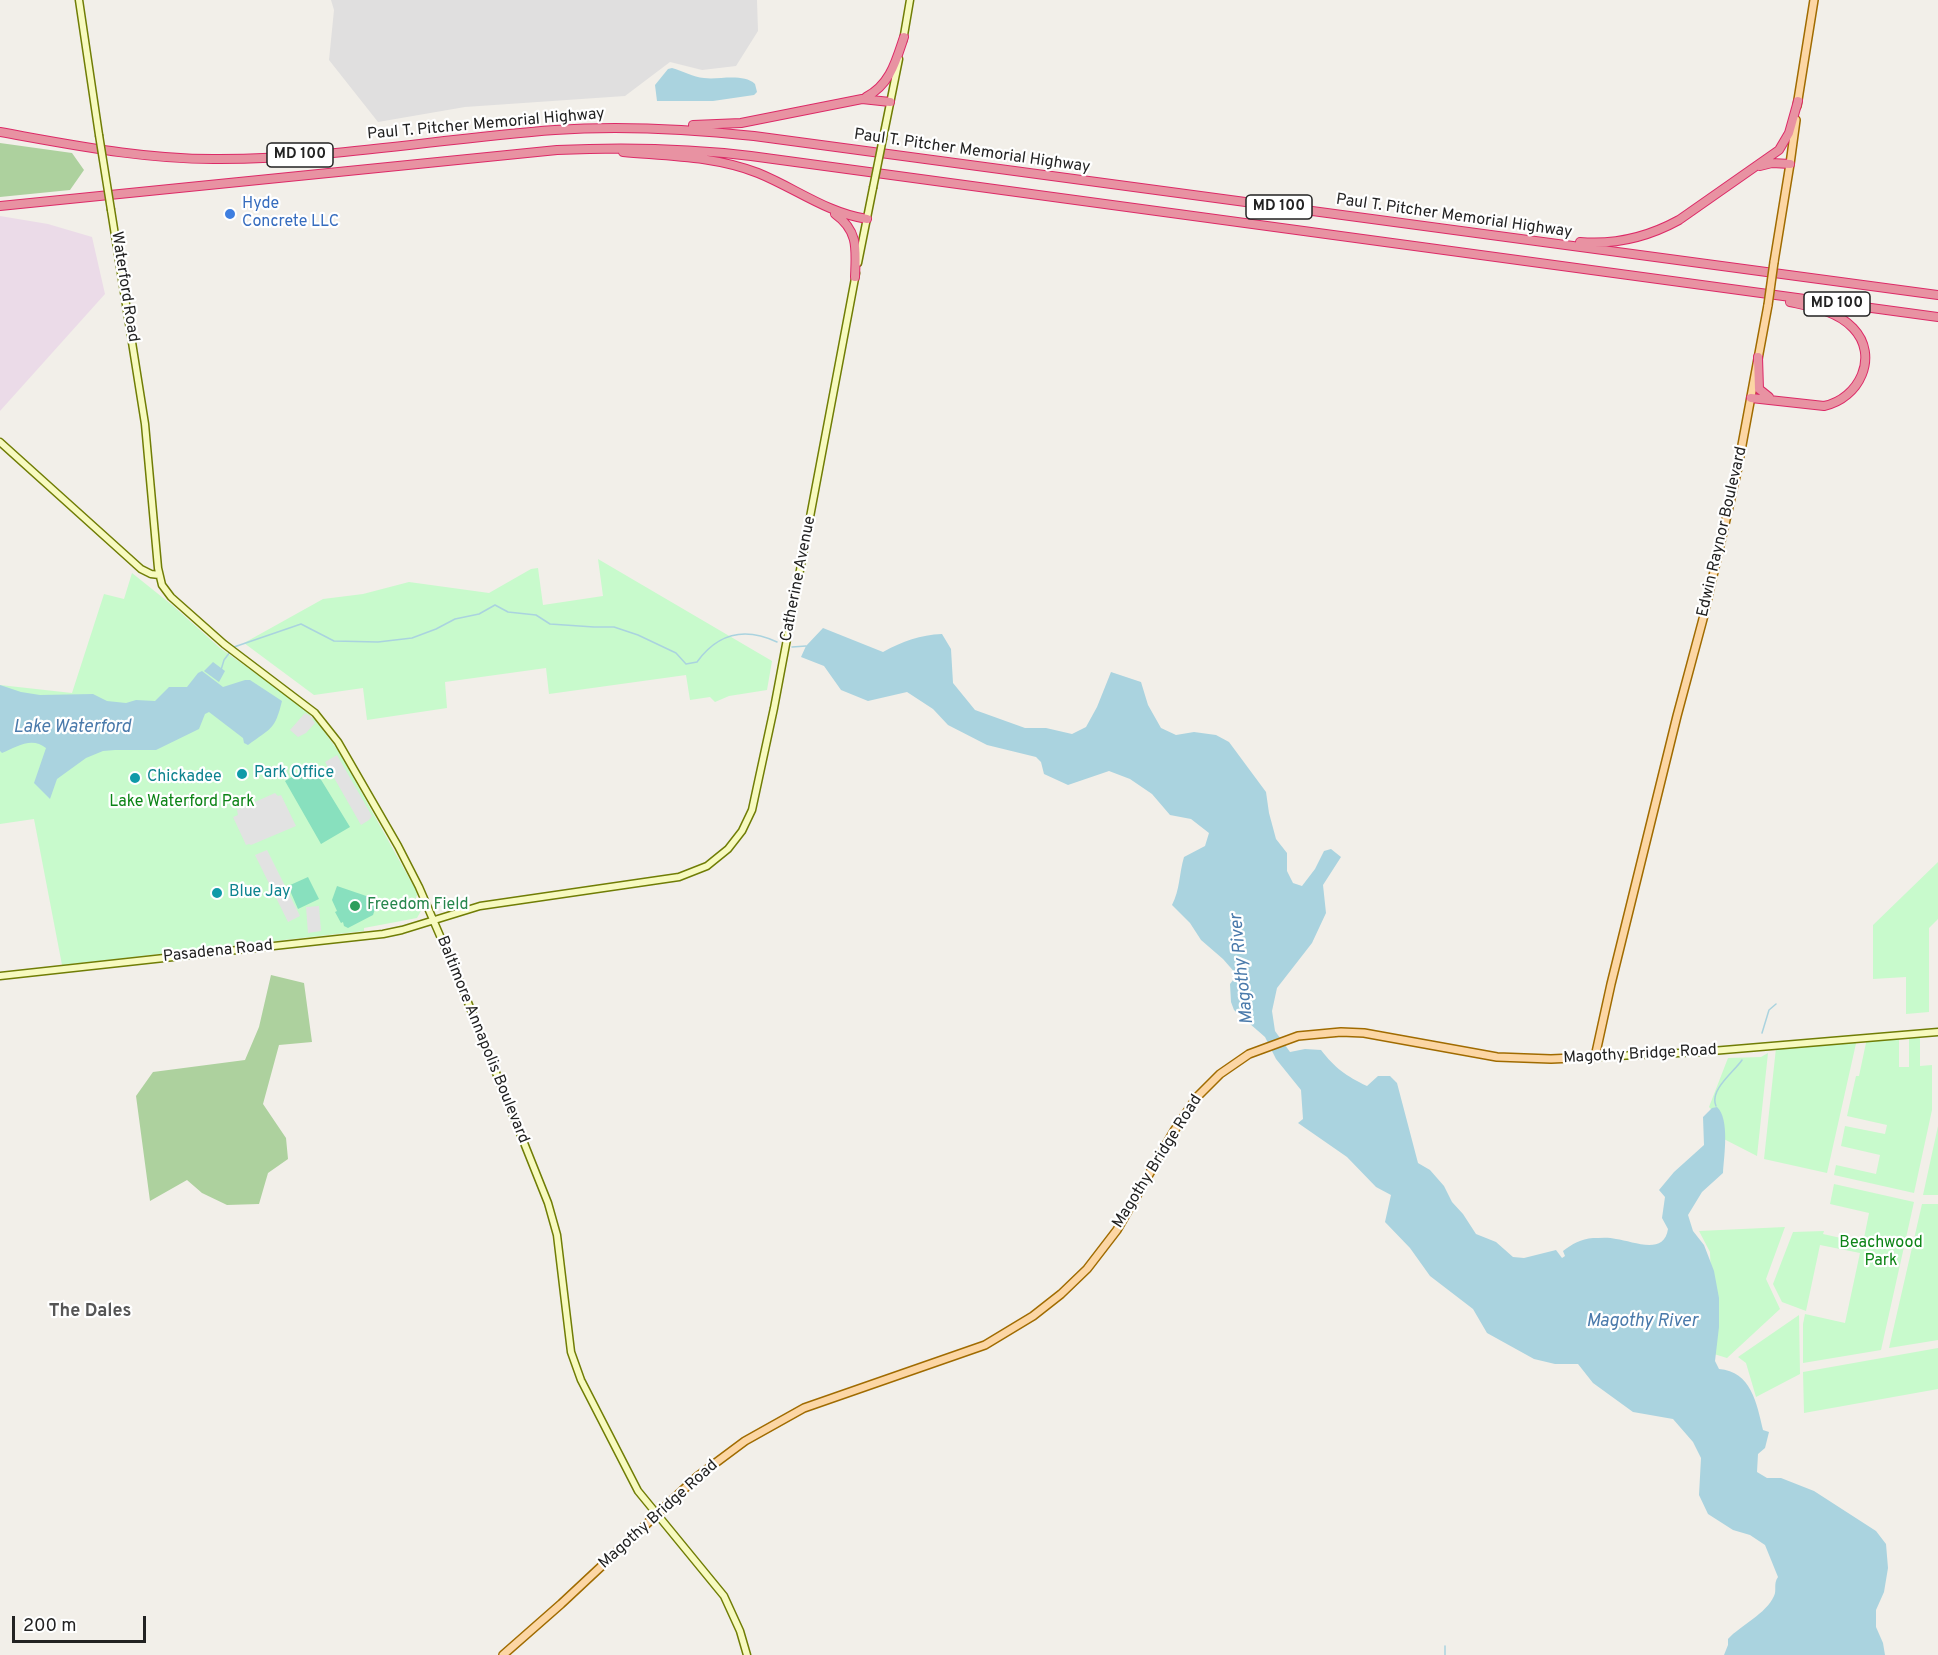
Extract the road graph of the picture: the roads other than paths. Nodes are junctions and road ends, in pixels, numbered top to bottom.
1 (79, 0) edge
2 (910, 0) edge
3 (1814, 0) edge
4 (904, 37) junction
5 (862, 99) junction
6 (1798, 101) junction
7 (890, 102) junction
8 (620, 127) junction
9 (0, 132) edge
10 (601, 148) junction
11 (1790, 164) junction
12 (1756, 167) junction
13 (819, 203) junction
14 (0, 206) edge
15 (867, 219) junction
16 (1408, 224) junction
17 (855, 277) junction
18 (1736, 290) junction
19 (1938, 295) edge
20 (1938, 317) edge
21 (1758, 357) junction
22 (1751, 398) junction
23 (1782, 401) junction
24 (0, 442) edge
25 (159, 575) junction
26 (433, 920) junction
27 (0, 975) edge
28 (1938, 1032) edge
29 (1595, 1057) junction
30 (657, 1515) junction
31 (503, 1655) edge
32 (747, 1655) edge

1 - 25 main road, Waterford Road, bridge
2 - 4 main road, Catherine Avenue
3 - 6 main road, Edwin Raynor Boulevard
4 - 5 highway
4 - 7 main road, Catherine Avenue
5 - 7 highway
5 - 8 highway
6 - 11 main road, Edwin Raynor Boulevard
6 - 12 highway
7 - 15 main road, Catherine Avenue, bridge
8 - 9 highway, Paul T. Pitcher Memorial Highway / MD 100
8 - 16 highway, Paul T. Pitcher Memorial Highway / MD 100
10 - 13 highway
10 - 14 highway, Paul T. Pitcher Memorial Highway / MD 100
10 - 18 highway, Paul T. Pitcher Memorial Highway / MD 100
11 - 12 highway
11 - 21 main road, Edwin Raynor Boulevard, bridge
12 - 16 highway
13 - 15 highway
13 - 17 highway
15 - 17 main road, Catherine Avenue
16 - 19 highway, Paul T. Pitcher Memorial Highway / MD 100
17 - 26 main road, Catherine Avenue
18 - 20 highway, Paul T. Pitcher Memorial Highway / MD 100
18 - 23 highway
21 - 22 main road, Edwin Raynor Boulevard
21 - 23 highway
22 - 23 highway
22 - 29 main road, Edwin Raynor Boulevard
24 - 25 main road
25 - 26 main road, Baltimore Annapolis Boulevard
26 - 27 main road, Pasadena Road
26 - 30 main road, Baltimore Annapolis Boulevard
28 - 29 main road, Magothy Bridge Road
29 - 30 main road, Magothy Bridge Road
30 - 31 main road, Magothy Bridge Road
30 - 32 main road, Baltimore Annapolis Boulevard

